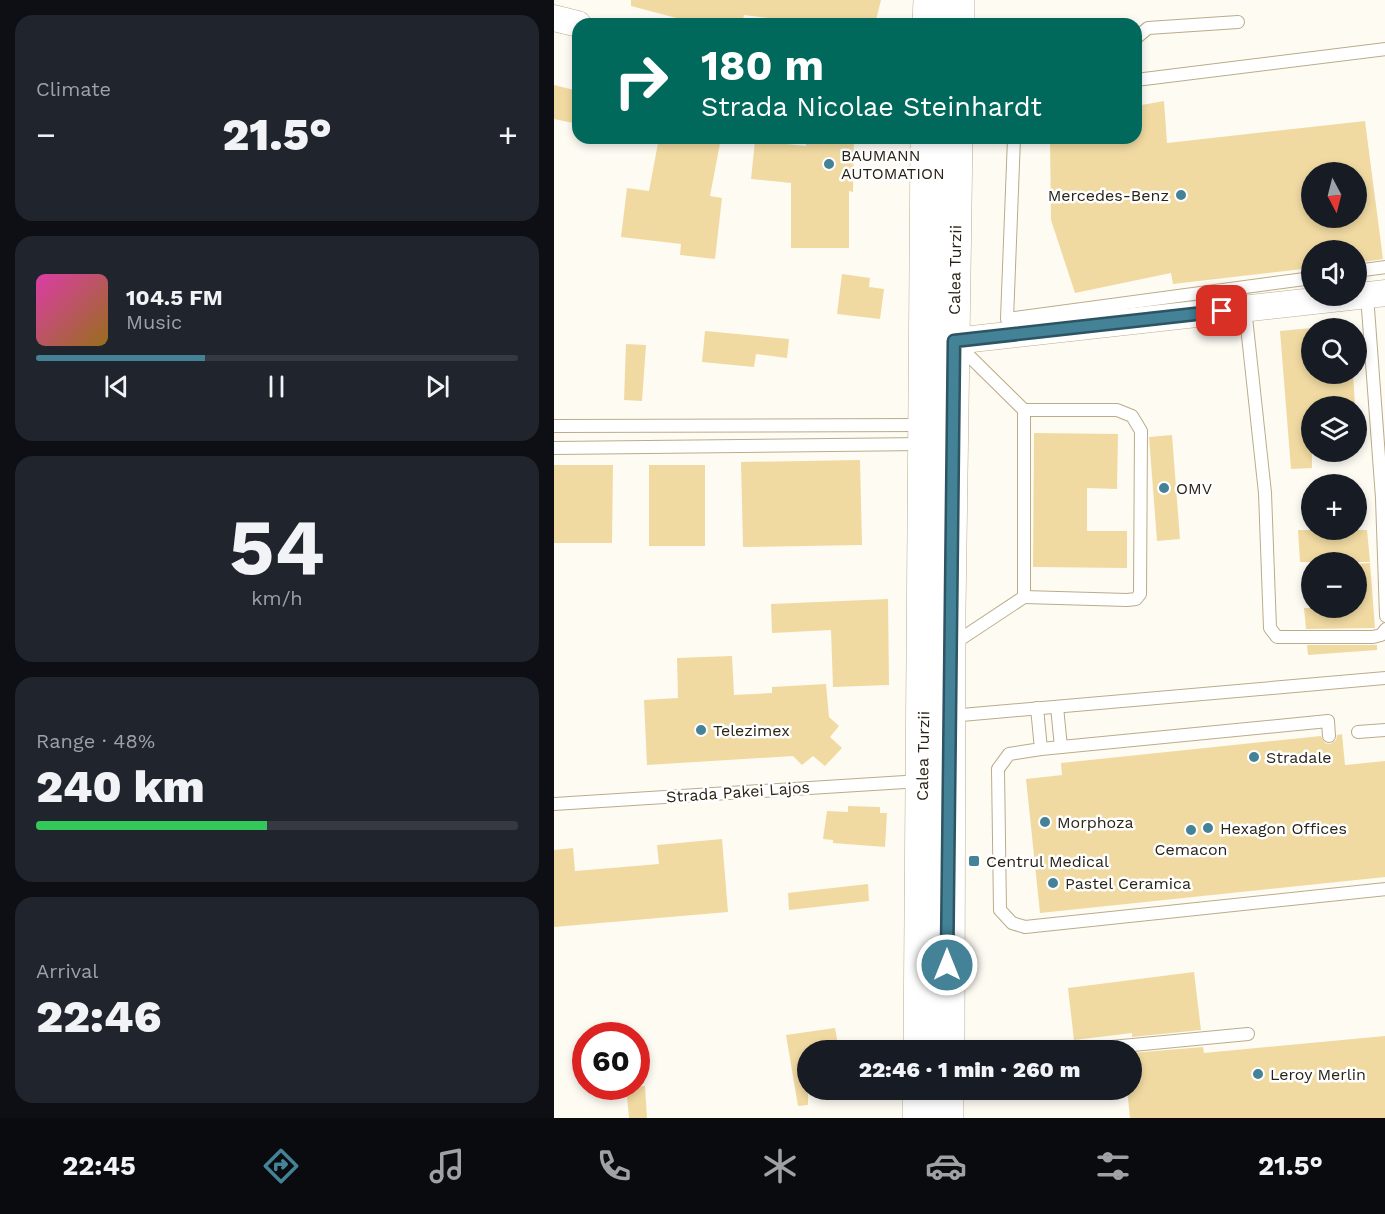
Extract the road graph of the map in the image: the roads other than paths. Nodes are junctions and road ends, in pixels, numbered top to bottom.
1 (930, 0) edge
2 (958, 0) edge
3 (554, 18) edge
4 (929, 18) edge
5 (958, 18) edge
6 (572, 22) edge
7 (1238, 22) dead end
8 (1142, 33) edge
9 (1385, 49) edge
10 (1142, 79) edge
11 (927, 144) edge
12 (956, 144) edge
13 (1014, 144) edge
14 (1385, 267) edge
15 (1367, 270) edge
16 (1301, 279) edge
17 (1376, 294) edge
18 (1245, 308) junction
19 (954, 341) junction
20 (1024, 410) junction
21 (554, 426) edge
22 (924, 435) junction
23 (554, 448) edge
24 (1024, 597) junction
25 (1385, 616) edge
26 (1385, 629) edge
27 (949, 646) junction
28 (1385, 678) edge
29 (1057, 707) junction
30 (1037, 708) junction
31 (950, 716) junction
32 (1385, 730) edge
33 (1358, 732) dead end
34 (1329, 735) dead end
35 (1061, 747) junction
36 (1041, 749) junction
37 (922, 781) junction
38 (554, 804) edge
39 (1385, 889) edge
40 (1248, 1034) dead end
41 (920, 1040) edge
42 (947, 1040) edge
43 (1142, 1044) edge
44 (919, 1100) edge
45 (947, 1100) edge
46 (919, 1118) edge
47 (947, 1118) edge

1 - 4 main road
2 - 5 main road
3 - 6 street
7 - 8 lane
9 - 10 lane
11 - 22 main road, Calea Turzii
12 - 19 main road, Calea Turzii
13 - 16 lane
14 - 15 lane
17 - 18 street
17 - 25 lane
18 - 19 street
18 - 26 lane
19 - 20 lane
19 - 27 main road, Calea Turzii
20 - 24 lane
20 - 24 lane
21 - 22 lane
22 - 23 lane
22 - 37 main road, Calea Turzii
24 - 27 lane
27 - 31 main road, Calea Turzii
28 - 29 lane
29 - 30 lane
29 - 35 lane
30 - 31 lane
30 - 36 lane
31 - 42 main road, Calea Turzii
32 - 33 lane
34 - 35 lane
35 - 36 lane
36 - 39 lane
37 - 38 lane, Strada Pakei Lajos
37 - 41 main road, Calea Turzii
40 - 43 lane
44 - 46 main road
45 - 47 main road

